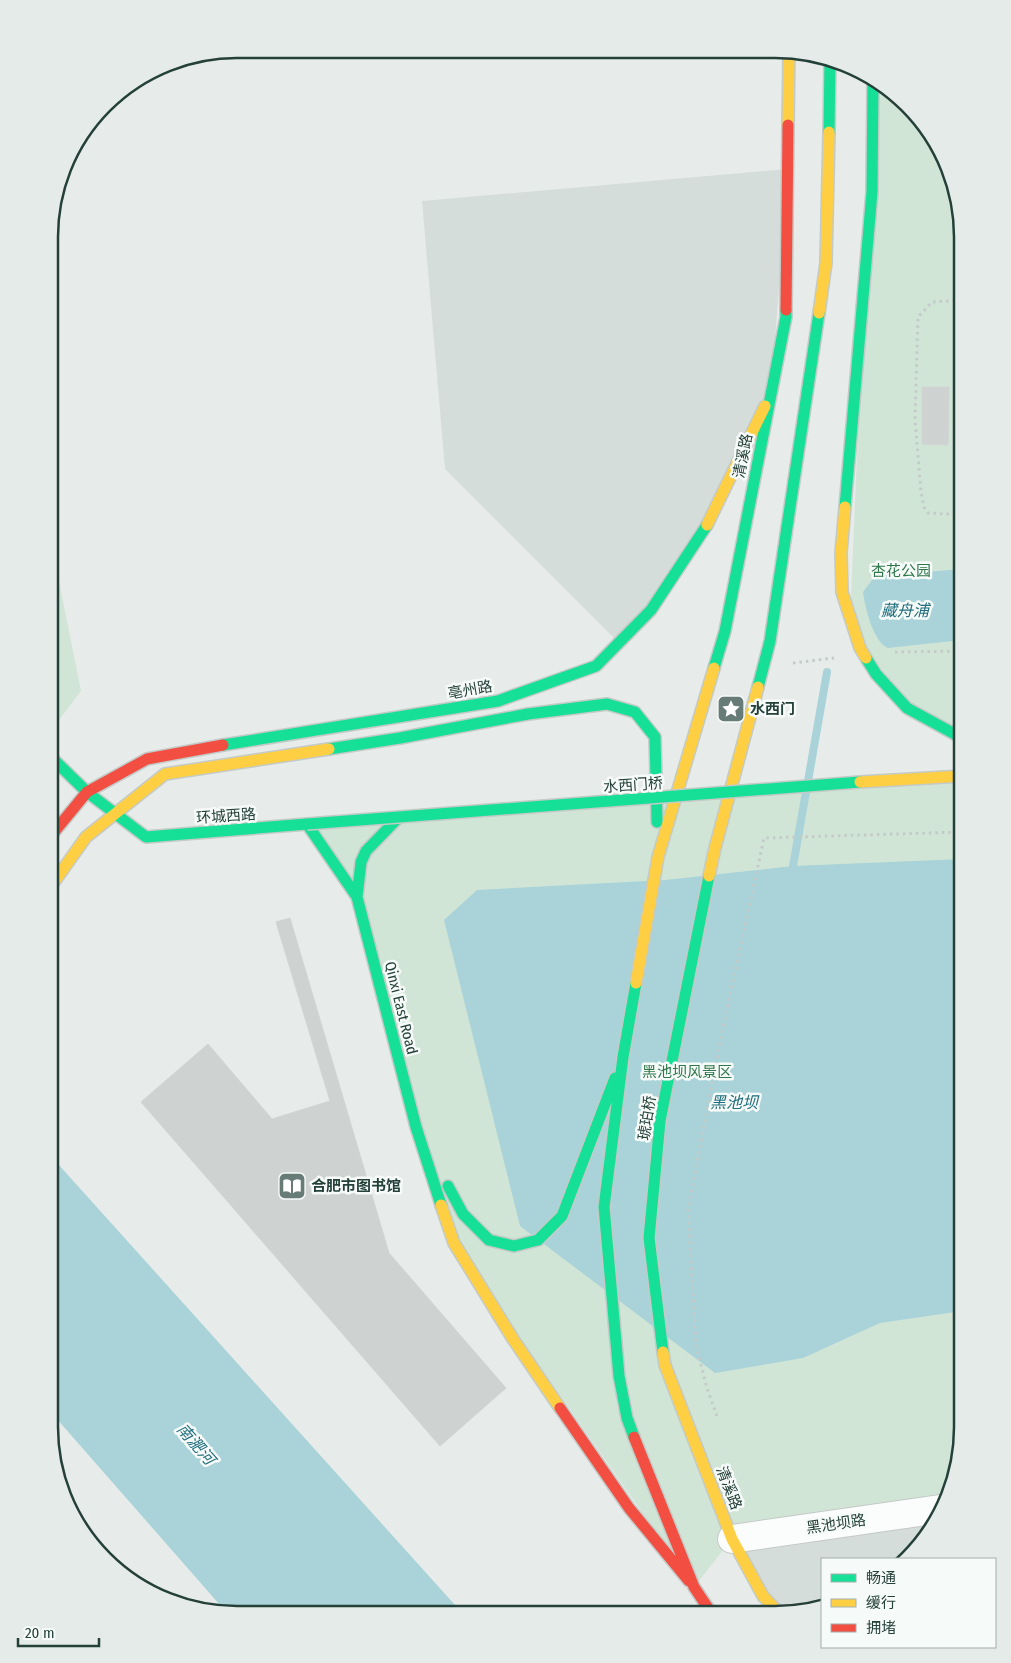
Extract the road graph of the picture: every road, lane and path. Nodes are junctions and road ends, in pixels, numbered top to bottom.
1 (789, 58) edge
2 (830, 66) edge
3 (873, 87) edge
4 (954, 301) edge
5 (771, 393) junction
6 (954, 514) edge
7 (954, 734) edge
8 (58, 764) edge
9 (954, 776) edge
10 (87, 792) junction
11 (115, 814) junction
12 (398, 818) junction
13 (307, 824) junction
14 (58, 827) edge
15 (954, 832) edge
16 (658, 857) junction
17 (58, 878) edge
18 (357, 896) junction
19 (623, 1057) junction
20 (416, 1127) junction
21 (665, 1365) joint
22 (720, 1425) dead end
23 (933, 1510) edge
24 (732, 1538) junction
25 (694, 1587) junction
26 (707, 1606) edge
27 (772, 1606) edge

1 - 5 main road, 清溪路
2 - 21 main road, 琥珀桥
3 - 7 main road, bridge
4 - 6 path
5 - 10 main road, 亳州路
5 - 16 main road, 清溪路
8 - 10 main road
9 - 12 main road, 水西门桥, bridge
10 - 11 main road
10 - 14 main road, 亳州路
11 - 13 main road, 环城西路
11 - 16 main road
11 - 17 main road
12 - 13 main road, 水西门桥, bridge
12 - 18 main road
13 - 18 main road
15 - 22 path
16 - 19 main road, 琥珀桥
18 - 20 main road, Qinxi East Road
19 - 20 main road
19 - 25 main road, 琥珀桥
20 - 25 main road
21 - 24 main road, 清溪路
23 - 24 street, 黑池坝路
24 - 27 main road, 清溪路
25 - 26 main road

